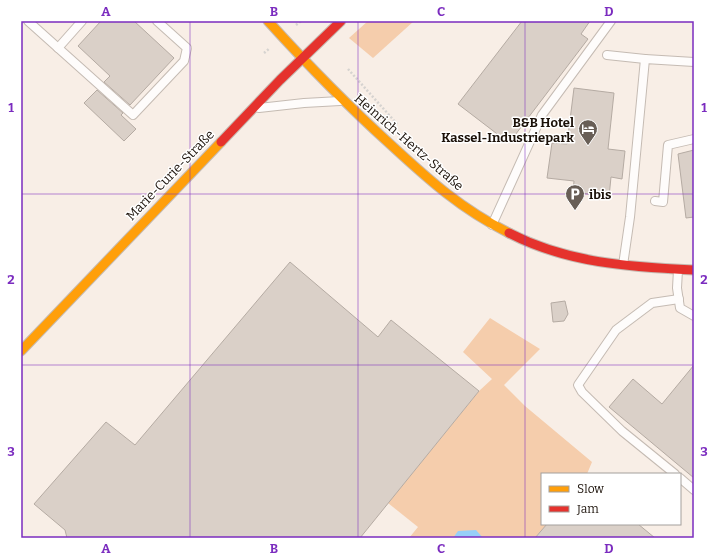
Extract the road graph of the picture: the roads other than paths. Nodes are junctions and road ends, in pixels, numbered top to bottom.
1 (28, 21) edge
2 (82, 21) edge
3 (157, 21) edge
4 (268, 21) edge
5 (341, 21) edge
6 (612, 21) edge
7 (58, 48) junction
8 (607, 55) dead end
9 (302, 58) junction
10 (645, 59) junction
11 (694, 62) edge
12 (343, 101) junction
13 (252, 109) junction
14 (694, 139) edge
15 (655, 201) dead end
16 (491, 225) junction
17 (622, 266) junction
18 (678, 269) junction
19 (694, 270) edge
20 (679, 299) junction
21 (694, 316) edge
22 (21, 351) edge
23 (674, 473) edge
24 (681, 479) edge
25 (694, 490) edge

1 - 7 lane
2 - 7 lane
3 - 7 lane
4 - 9 street, Heinrich-Hertz-Straße
5 - 9 street, Marie-Curie-Straße
6 - 16 lane
8 - 10 lane
9 - 12 street, Heinrich-Hertz-Straße
9 - 13 street, Marie-Curie-Straße
10 - 11 lane
10 - 17 lane
12 - 13 lane
12 - 16 street, Heinrich-Hertz-Straße
13 - 22 street, Marie-Curie-Straße
14 - 15 lane
16 - 17 street, Heinrich-Hertz-Straße
17 - 18 street, Heinrich-Hertz-Straße
18 - 19 street, Heinrich-Hertz-Straße
18 - 20 lane
20 - 21 lane
20 - 23 lane
24 - 25 lane

